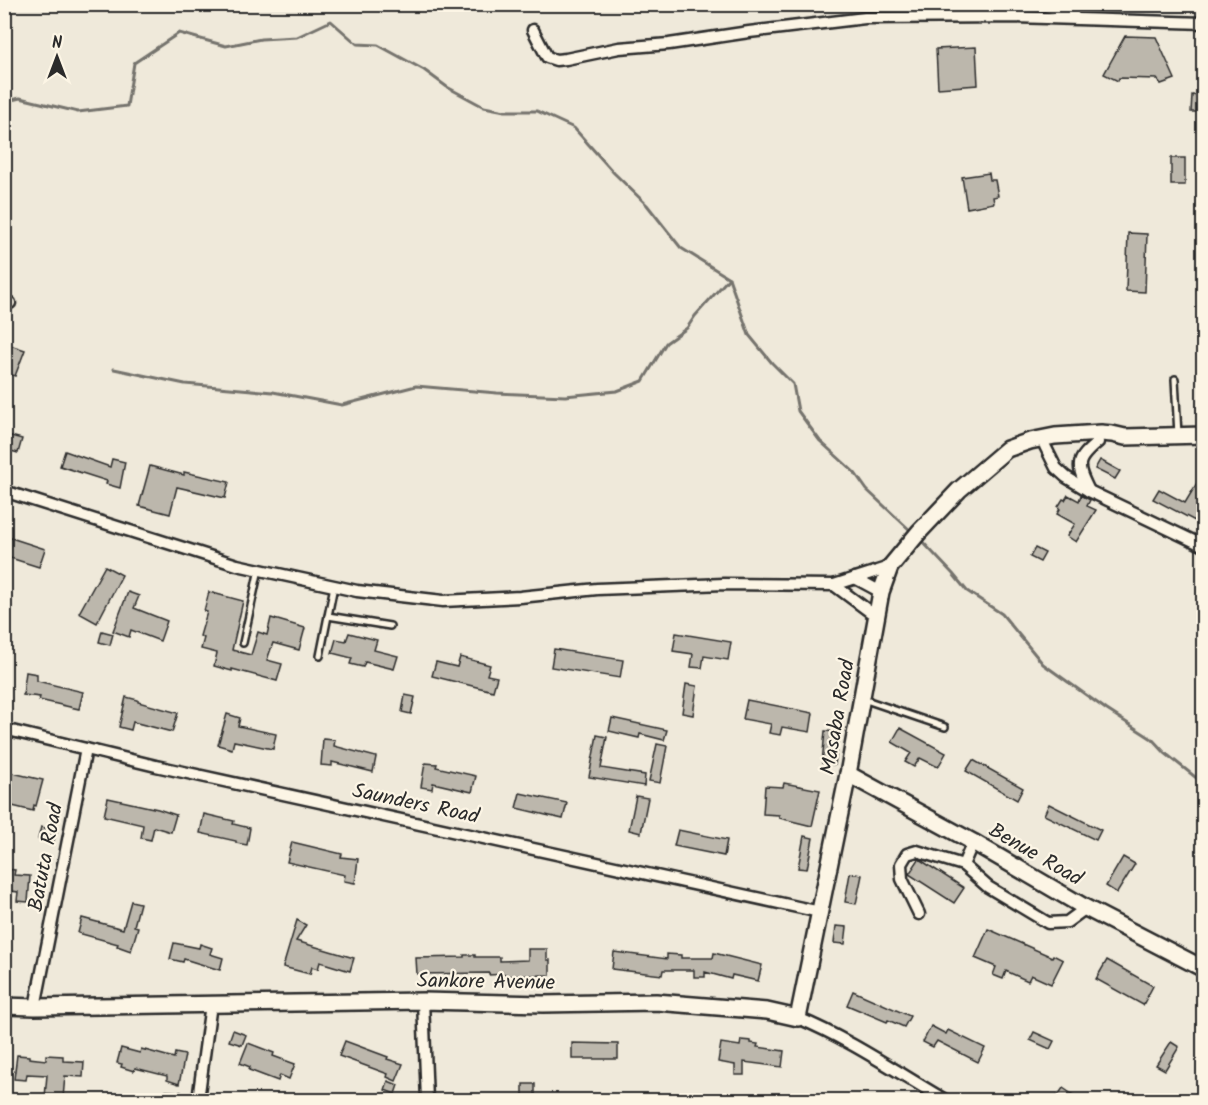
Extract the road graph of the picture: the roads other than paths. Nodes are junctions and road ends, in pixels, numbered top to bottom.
1 (922, 4) edge
2 (1037, 4) edge
3 (924, 18) junction
4 (1082, 19) junction
5 (1203, 23) edge
6 (533, 30) dead end
7 (1175, 379) dead end
8 (1203, 435) edge
9 (1178, 436) junction
10 (1125, 437) junction
11 (1098, 442) junction
12 (1045, 446) junction
13 (991, 463) junction
14 (4, 490) edge
15 (1089, 491) junction
16 (1203, 546) edge
17 (890, 567) junction
18 (259, 569) junction
19 (855, 578) junction
20 (834, 585) junction
21 (334, 586) junction
22 (881, 592) junction
23 (328, 616) junction
24 (877, 617) junction
25 (390, 626) dead end
26 (243, 643) dead end
27 (320, 656) dead end
28 (862, 698) junction
29 (945, 727) dead end
30 (4, 729) edge
31 (86, 749) junction
32 (848, 774) junction
33 (973, 842) junction
34 (963, 865) junction
35 (1086, 908) junction
36 (820, 912) junction
37 (919, 914) dead end
38 (1203, 969) edge
39 (423, 1002) junction
40 (211, 1004) junction
41 (5, 1006) edge
42 (34, 1007) junction
43 (798, 1018) junction
44 (198, 1101) edge
45 (427, 1101) edge
46 (945, 1101) edge

1 - 3 street
2 - 4 street
3 - 4 street
3 - 6 street
4 - 5 street
7 - 9 lane
8 - 9 street
9 - 10 street
10 - 11 street
10 - 13 street, Masaba Road
11 - 12 street
11 - 15 street
12 - 13 street
12 - 15 street
13 - 17 street, Masaba Road
14 - 18 street
15 - 16 street
17 - 19 street
17 - 22 street, Masaba Road
18 - 21 street
18 - 26 lane
19 - 20 street
19 - 22 street
20 - 21 street
20 - 24 street
21 - 23 lane
22 - 24 street, Masaba Road
23 - 25 lane
23 - 27 lane
24 - 28 street, Masaba Road
28 - 29 lane
28 - 32 street, Masaba Road
30 - 31 street, Saunders Road
31 - 36 street, Saunders Road
31 - 42 street, Batuta Road
32 - 33 street, Benue Road
32 - 36 street, Masaba Road
33 - 34 street
33 - 35 street, Benue Road
34 - 35 street
34 - 37 street
35 - 38 street, Benue Road
36 - 43 street, Masaba Road
39 - 40 street, Sankore Avenue
39 - 43 street, Sankore Avenue
39 - 45 street
40 - 42 street, Sankore Avenue
40 - 44 street
41 - 42 street, Sankore Avenue
43 - 46 street, Sankore Avenue

